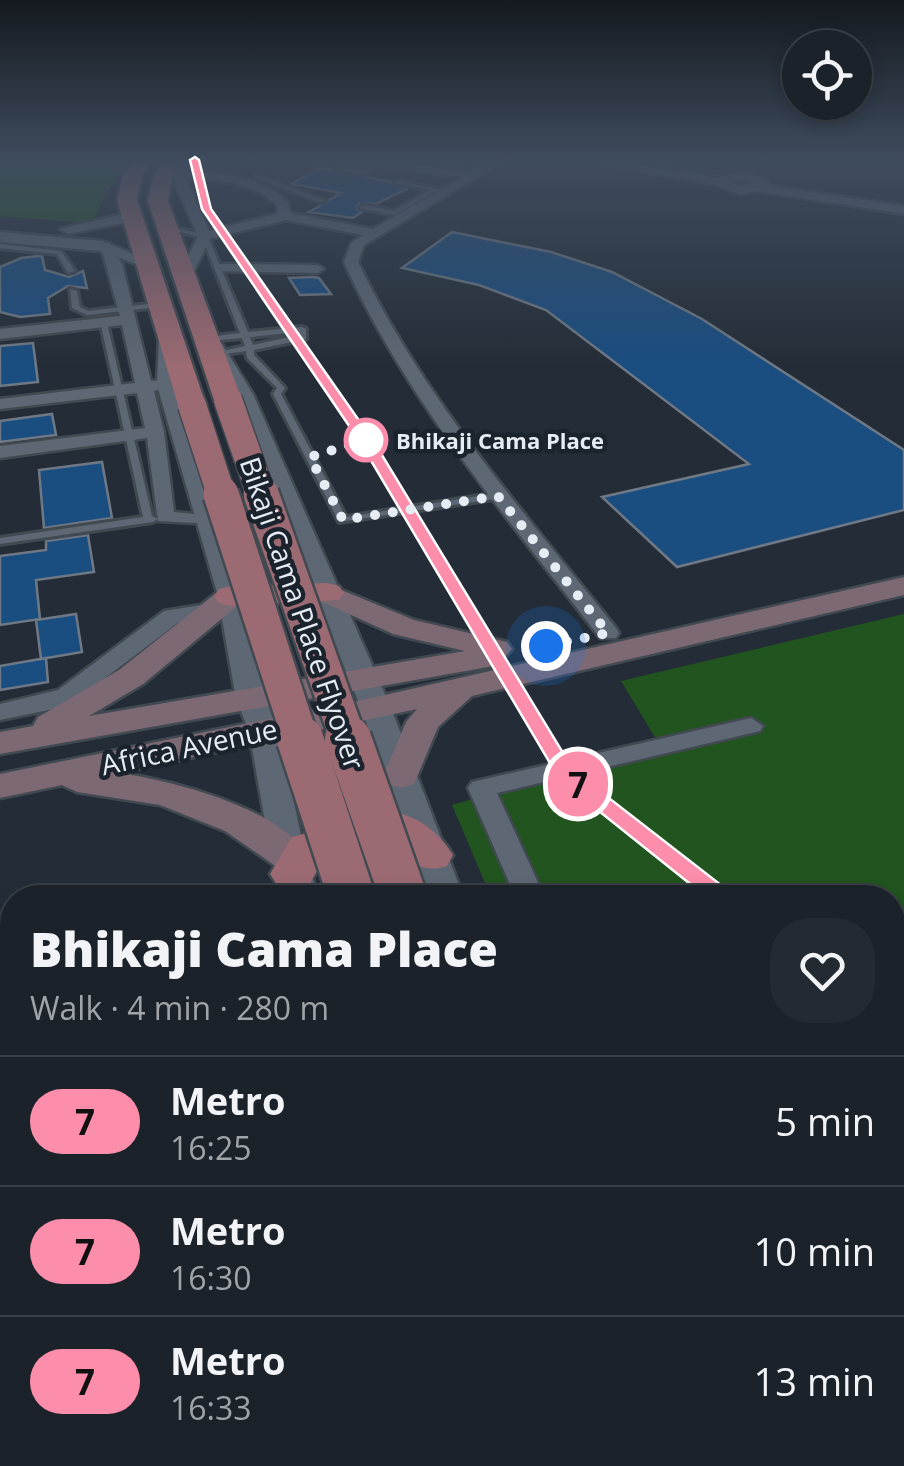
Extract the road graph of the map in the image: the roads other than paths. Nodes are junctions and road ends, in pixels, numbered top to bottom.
1 (135, 228) edge
2 (168, 228) edge
3 (170, 228) edge
4 (201, 228) edge
5 (235, 228) edge
6 (354, 228) edge
7 (380, 228) edge
8 (78, 229) joint
9 (375, 232) junction
10 (0, 234) edge
11 (205, 236) junction
12 (62, 241) junction
13 (0, 246) edge
14 (106, 246) junction
15 (145, 262) junction
16 (220, 268) junction
17 (317, 269) dead end
18 (71, 270) dead end
19 (185, 276) junction
20 (74, 291) dead end
21 (158, 305) junction
22 (78, 310) junction
23 (128, 314) junction
24 (103, 323) junction
25 (62, 327) junction
26 (0, 334) edge
27 (245, 335) junction
28 (210, 340) junction
29 (250, 348) junction
30 (118, 390) junction
31 (183, 394) junction
32 (0, 404) edge
33 (156, 432) junction
34 (129, 435) junction
35 (0, 452) edge
36 (498, 496) junction
37 (157, 518) junction
38 (207, 520) junction
39 (0, 541) edge
40 (904, 566) edge
41 (904, 586) edge
42 (327, 593) junction
43 (222, 603) junction
44 (608, 633) junction
45 (514, 652) junction
46 (465, 685) junction
47 (370, 694) junction
48 (0, 712) edge
49 (257, 715) junction
50 (752, 726) dead end
51 (14, 741) edge
52 (45, 776) junction
53 (401, 776) junction
54 (0, 786) edge
55 (431, 855) junction
56 (294, 876) edge
57 (348, 885) edge
58 (398, 885) edge
59 (442, 885) edge
60 (525, 885) edge

1 - 15 main road, Bikaji Cama Place Flyover
2 - 19 main road, Bikaji Cama Place Flyover
3 - 11 lane
4 - 11 street
5 - 11 street
6 - 9 street
7 - 9 street
8 - 10 street
8 - 12 street
9 - 36 street
10 - 12 street
11 - 16 lane
11 - 19 street
12 - 14 street
13 - 18 lane
14 - 15 street
14 - 23 street
15 - 21 main road, Bikaji Cama Place Flyover
16 - 17 street
16 - 27 lane
19 - 28 main road, Bikaji Cama Place Flyover
20 - 22 lane
21 - 23 lane
21 - 31 main road, Bikaji Cama Place Flyover
22 - 23 lane
22 - 25 lane
23 - 24 street
23 - 31 street
24 - 25 street
24 - 30 lane
25 - 26 street
27 - 28 lane
27 - 29 lane
27 - 29 lane
28 - 29 lane
28 - 31 main road, Bikaji Cama Place Flyover
28 - 42 street
29 - 36 lane
30 - 31 street
30 - 32 street
30 - 34 lane
31 - 33 street
31 - 38 street
31 - 57 main road, Bikaji Cama Place Flyover, bridge
31 - 58 main road, Bikaji Cama Place Flyover, bridge
33 - 34 street
33 - 37 street
34 - 35 street
34 - 37 lane
36 - 44 street
37 - 38 street
37 - 39 lane
38 - 43 street
40 - 44 main road
41 - 46 main road
42 - 43 main road
42 - 45 main road
42 - 47 street
43 - 48 street
43 - 49 street
43 - 51 main road
44 - 45 main road
45 - 47 main road
46 - 47 main road
46 - 53 main road
47 - 49 main road
47 - 53 street
49 - 51 main road, Africa Avenue
49 - 52 main road, Africa Avenue
49 - 56 street
50 - 60 street
52 - 54 main road, Africa Avenue
52 - 56 main road
53 - 55 street
55 - 56 main road
55 - 59 street

